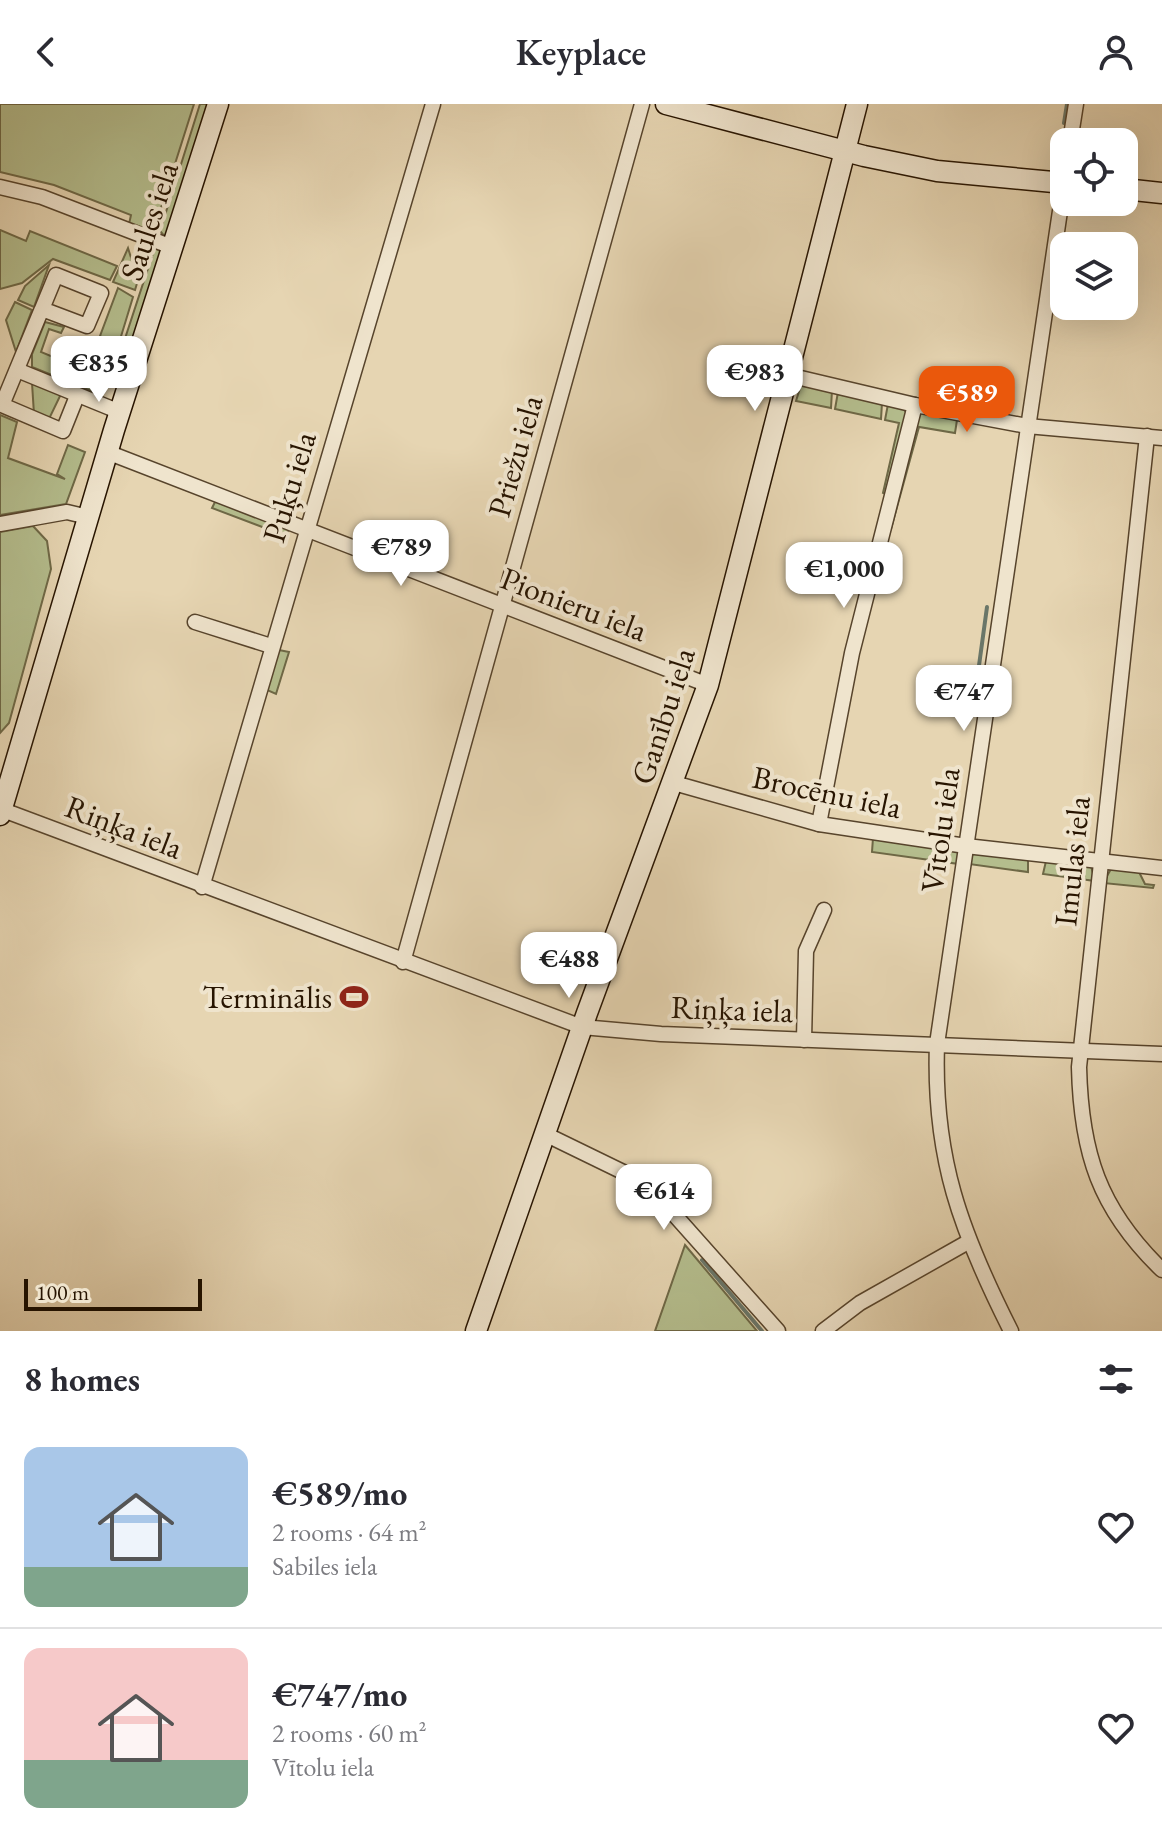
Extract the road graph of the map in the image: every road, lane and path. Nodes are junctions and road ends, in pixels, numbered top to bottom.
1 (218, 104) edge
2 (433, 104) edge
3 (642, 104) edge
4 (666, 104) edge
5 (857, 104) edge
6 (1076, 104) edge
7 (1072, 128) edge
8 (845, 151) junction
9 (1050, 183) edge
10 (0, 187) edge
11 (1138, 190) edge
12 (1162, 193) edge
13 (1059, 216) edge
14 (172, 247) junction
15 (42, 309) dead end
16 (17, 370) junction
17 (788, 375) junction
18 (77, 396) junction
19 (915, 405) junction
20 (120, 412) junction
21 (1027, 426) junction
22 (1155, 437) edge
23 (107, 452) junction
24 (88, 517) junction
25 (0, 524) edge
26 (305, 530) junction
27 (502, 607) junction
28 (195, 622) dead end
29 (271, 646) junction
30 (708, 685) junction
31 (674, 783) junction
32 (1, 812) edge
33 (819, 824) junction
34 (966, 846) junction
35 (1100, 860) junction
36 (1162, 868) edge
37 (202, 887) junction
38 (824, 910) dead end
39 (403, 962) junction
40 (582, 1027) junction
41 (804, 1040) junction
42 (937, 1044) junction
43 (1080, 1050) junction
44 (1162, 1054) edge
45 (547, 1135) junction
46 (968, 1242) junction
47 (1162, 1270) edge
48 (476, 1331) edge
49 (778, 1331) edge
50 (823, 1331) edge
51 (1011, 1331) edge

1 - 14 street, Saules iela
2 - 26 street, Puķu iela
3 - 27 street, Priežu iela
4 - 8 street
5 - 8 street, Ganību iela
6 - 7 street
8 - 9 street
8 - 17 street, Ganību iela
10 - 14 street
11 - 12 street
13 - 21 street, Vītolu iela
14 - 20 street, Saules iela
15 - 16 street
16 - 18 street
16 - 18 street
17 - 19 street
17 - 30 street, Ganību iela
18 - 20 street
19 - 21 street
19 - 33 street
20 - 23 street, Saules iela
21 - 22 street
21 - 34 street, Vītolu iela
22 - 35 street, Imulas iela
23 - 24 street, Saules iela
23 - 26 street, Pionieru iela
24 - 25 street
24 - 32 street, Saules iela
26 - 27 street, Pionieru iela
26 - 29 street, Puķu iela
27 - 30 street, Pionieru iela
27 - 39 street, Priežu iela
28 - 29 street
29 - 37 street, Puķu iela
30 - 31 street, Ganību iela
31 - 33 street, Brocēnu iela
31 - 40 street, Ganību iela
32 - 37 street, Riņķa iela
33 - 34 street, Brocēnu iela
34 - 35 street, Brocēnu iela
34 - 42 street, Vītolu iela
35 - 36 street, Brocēnu iela
35 - 43 street, Imulas iela
37 - 39 street, Riņķa iela
38 - 41 street
39 - 40 street, Riņķa iela
40 - 41 street, Riņķa iela
40 - 45 street, Ganību iela
41 - 42 street, Riņķa iela
42 - 43 street, Riņķa iela
42 - 46 street, Vītolu iela
43 - 44 street, Riņķa iela
43 - 47 street, Imulas iela
45 - 48 street, Ganību iela
45 - 49 street
46 - 50 street
46 - 51 street, Vītolu iela

